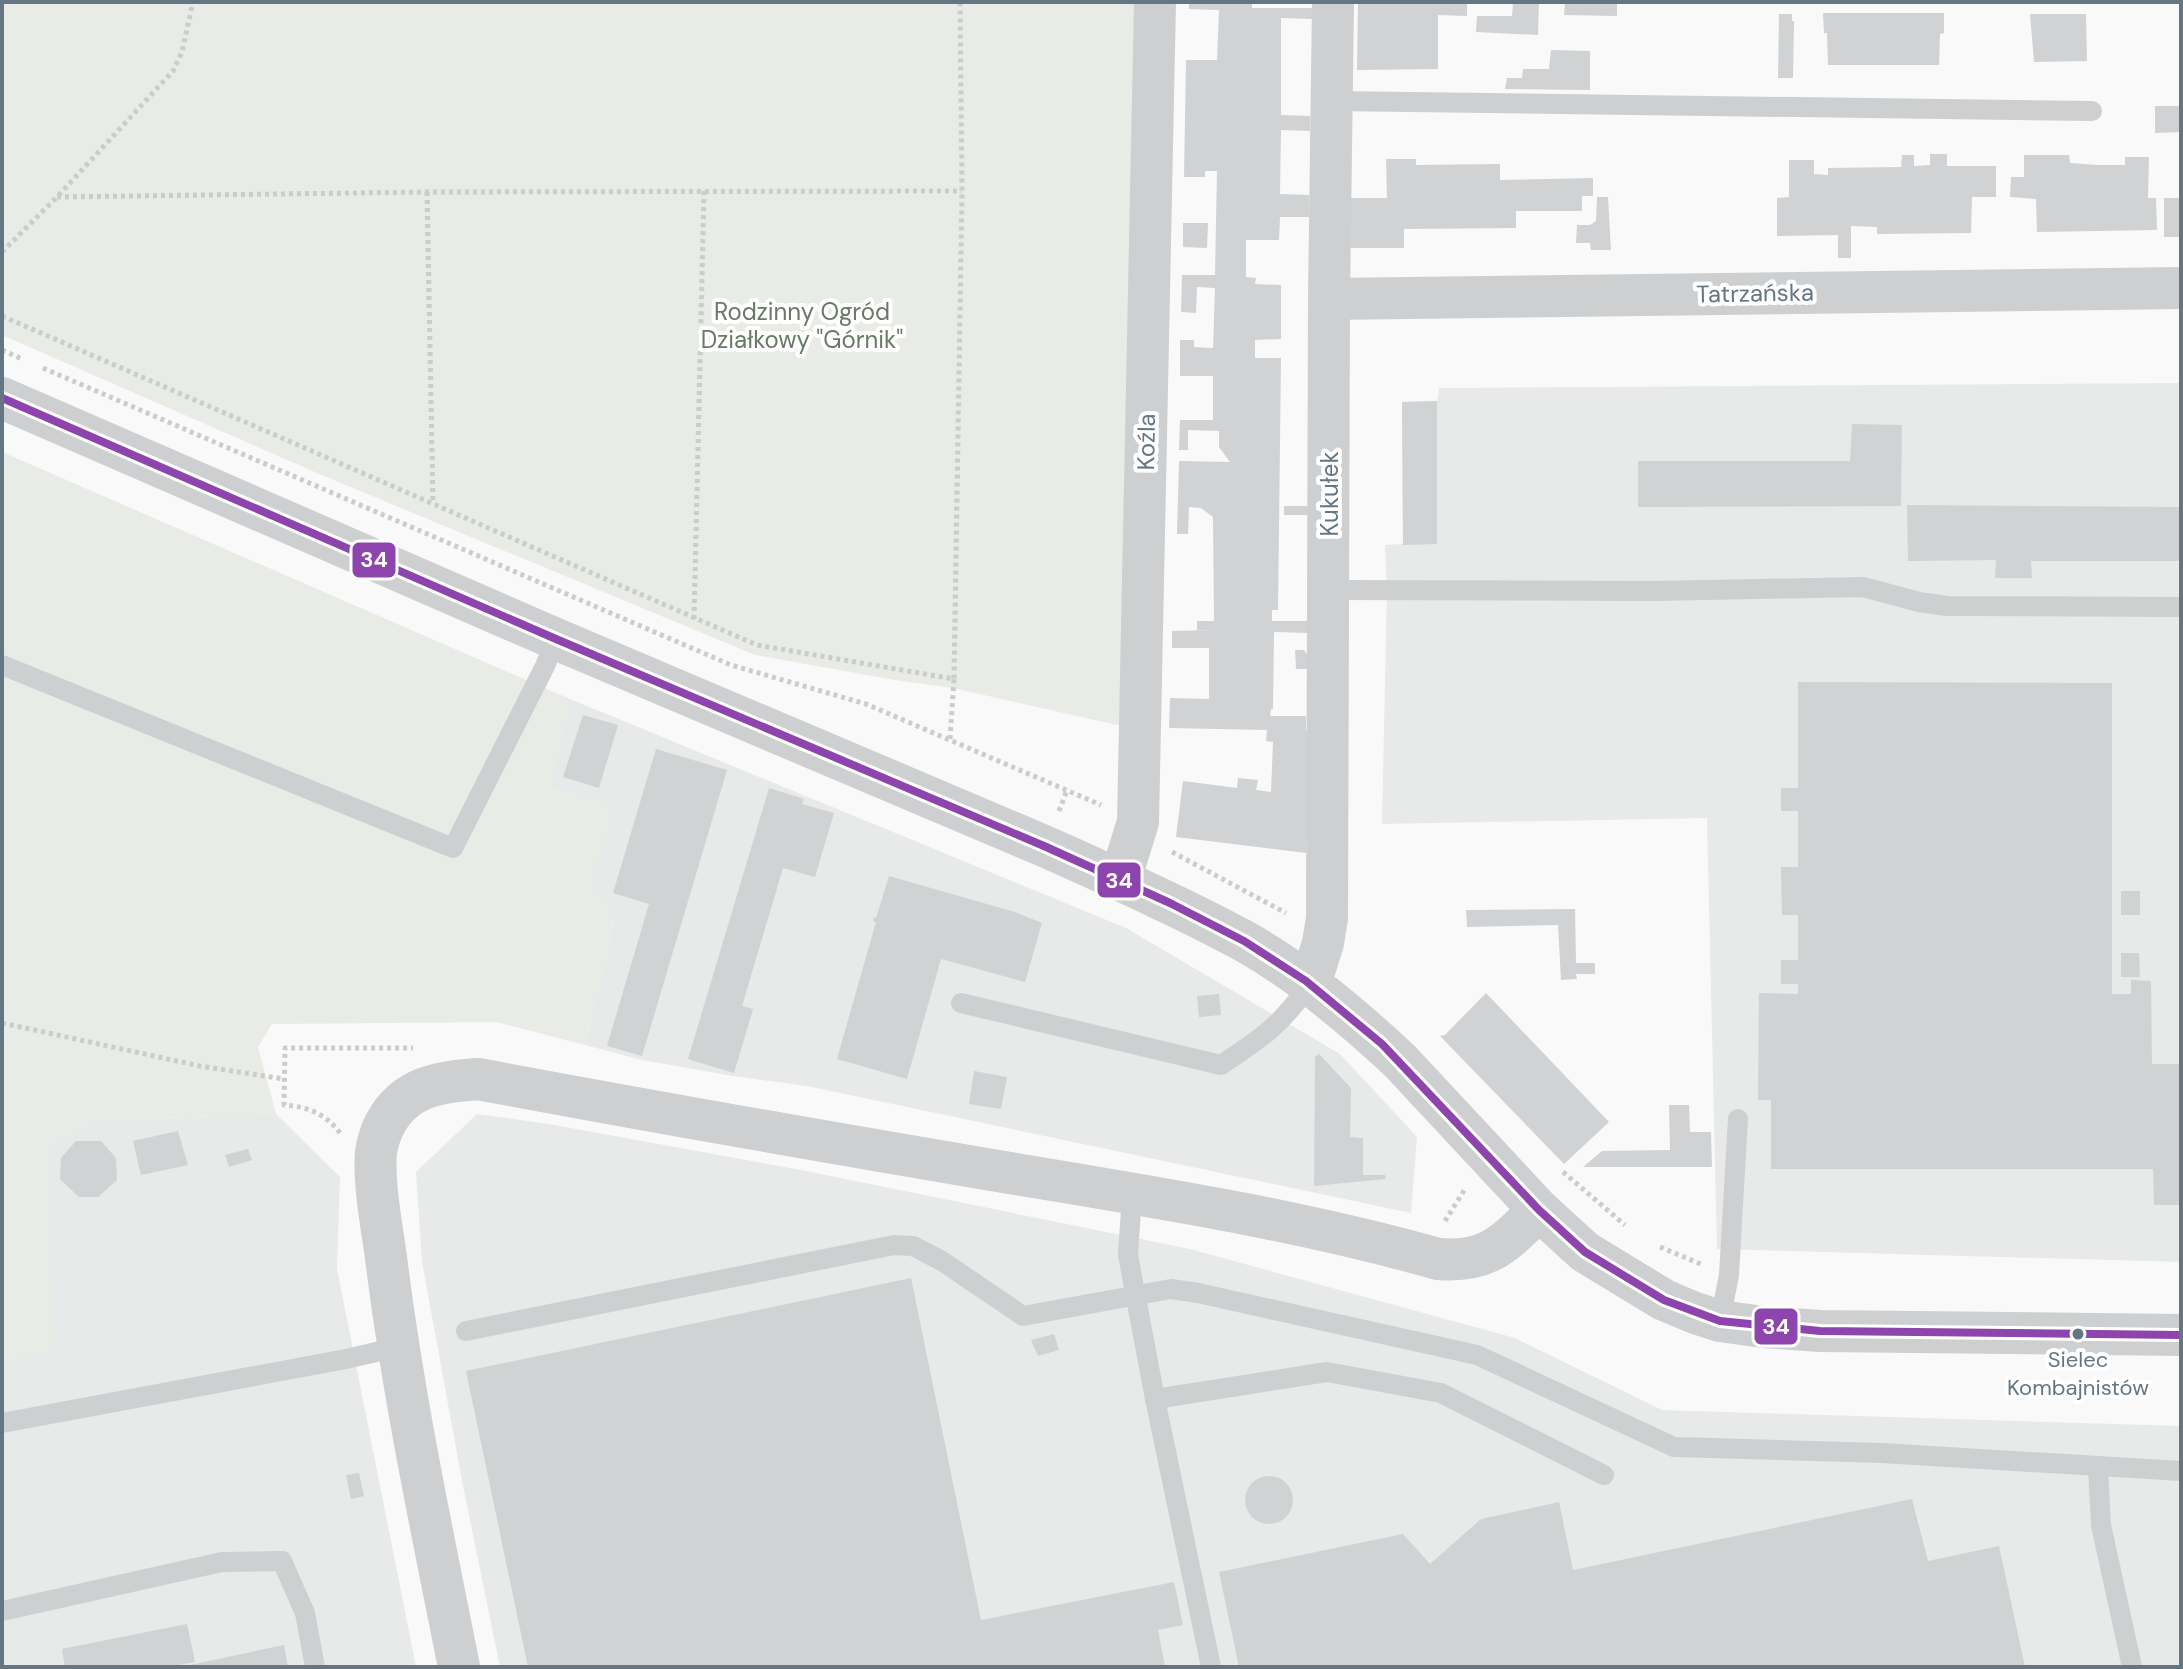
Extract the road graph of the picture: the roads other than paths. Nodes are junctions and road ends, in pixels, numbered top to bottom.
1 (1155, 2) edge
2 (1333, 2) edge
3 (1332, 101) junction
4 (2092, 111) dead end
5 (2181, 288) edge
6 (1329, 299) junction
7 (2, 398) edge
8 (1329, 590) junction
9 (2181, 607) edge
10 (556, 639) junction
11 (2, 665) edge
12 (1120, 880) junction
13 (1310, 984) junction
14 (961, 1003) dead end
15 (1738, 1119) dead end
16 (1132, 1194) junction
17 (1539, 1210) junction
18 (1136, 1294) junction
19 (1720, 1321) junction
20 (466, 1331) dead end
21 (2181, 1335) edge
22 (398, 1347) junction
23 (1155, 1399) junction
24 (2, 1423) edge
25 (2098, 1468) junction
26 (2181, 1471) edge
27 (1604, 1475) dead end
28 (2, 1611) edge
29 (315, 1667) edge
30 (459, 1667) edge
31 (1211, 1667) edge
32 (2132, 1667) edge

1 - 12 street, Koźla
2 - 3 street, Kukułek
3 - 4 lane
3 - 6 street, Kukułek
5 - 6 street, Tatrzańska
6 - 8 street, Kukułek
7 - 10 street
8 - 9 lane
8 - 13 street, Kukułek
10 - 11 lane
10 - 12 street
12 - 13 street
13 - 14 lane
13 - 17 street
15 - 19 lane
16 - 17 street
16 - 18 lane
16 - 22 street
17 - 19 street
18 - 20 lane
18 - 23 lane
18 - 25 lane
19 - 21 street
22 - 24 lane
22 - 30 street
23 - 27 lane
23 - 31 lane
25 - 26 lane
25 - 32 lane
28 - 29 lane

